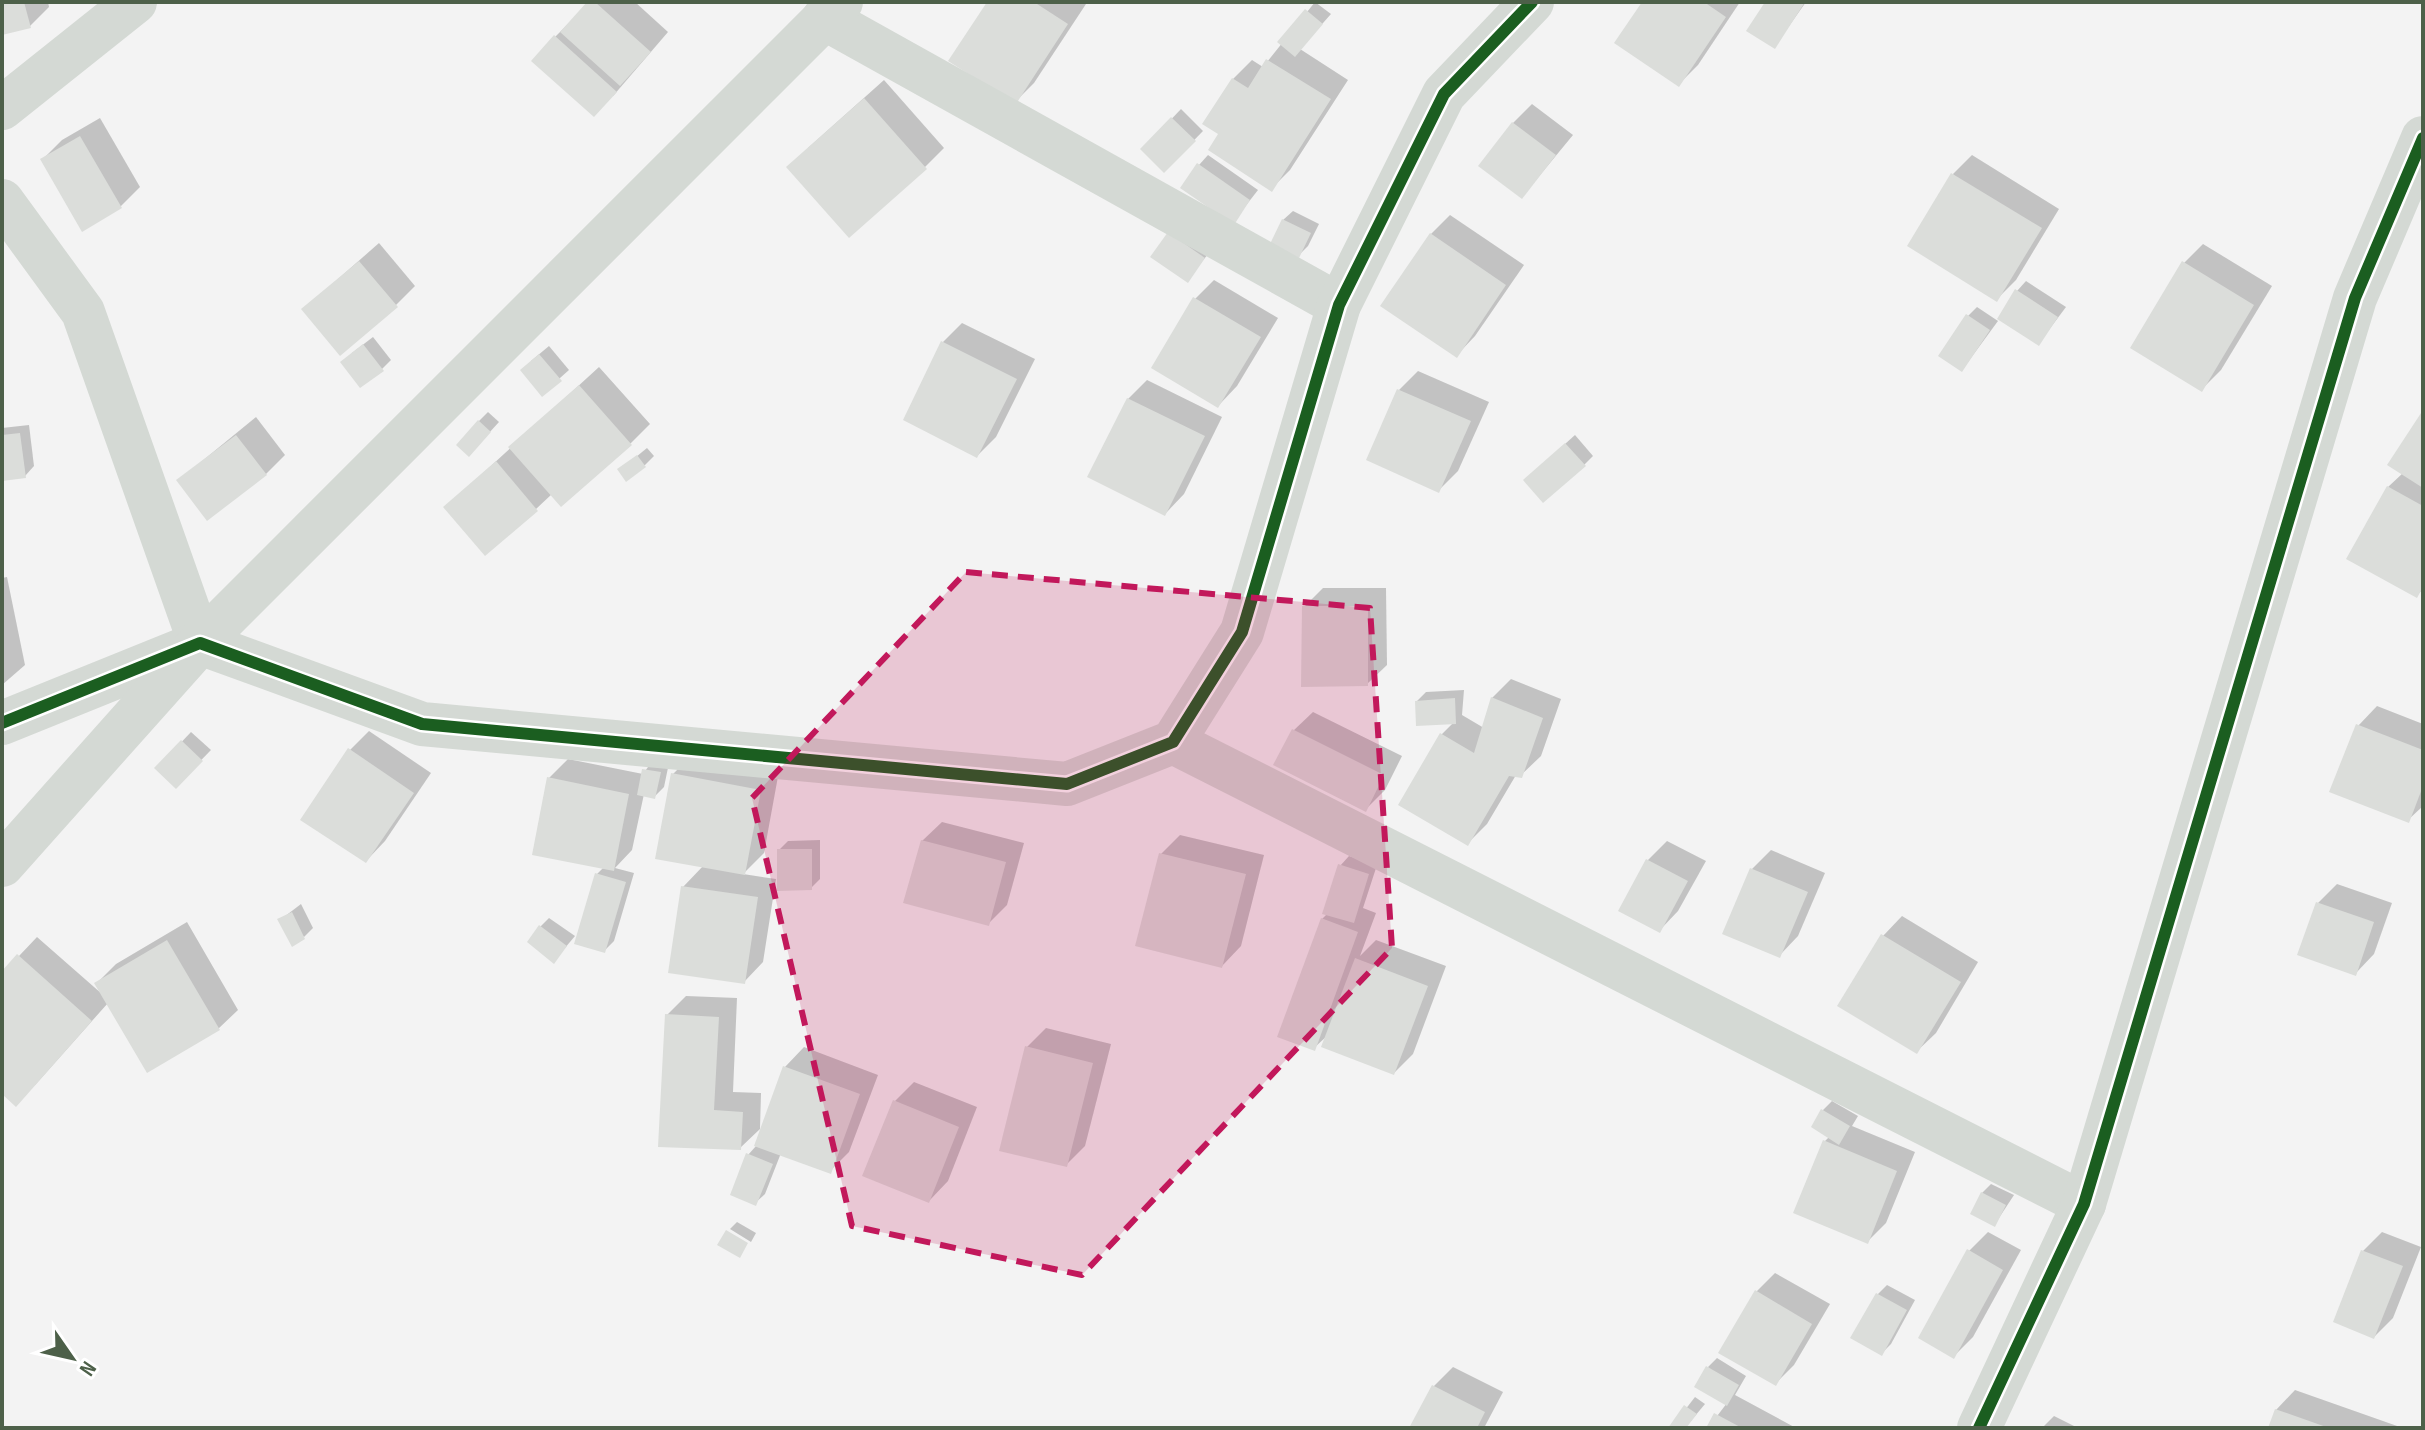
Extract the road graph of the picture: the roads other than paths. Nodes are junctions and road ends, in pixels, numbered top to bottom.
1 (135, 2) edge
2 (1532, 2) edge
3 (833, 10) edge
4 (2, 108) edge
5 (2423, 138) edge
6 (2, 201) edge
7 (1339, 305) junction
8 (200, 643) junction
9 (2, 723) edge
10 (1173, 742) junction
11 (2, 865) edge
12 (2084, 1204) junction
13 (1979, 1428) edge

1 - 4 street
2 - 7 street
3 - 7 street
3 - 8 street
5 - 12 street
6 - 8 street
7 - 10 street
8 - 9 street
8 - 10 street
8 - 11 street
10 - 12 street
12 - 13 street

